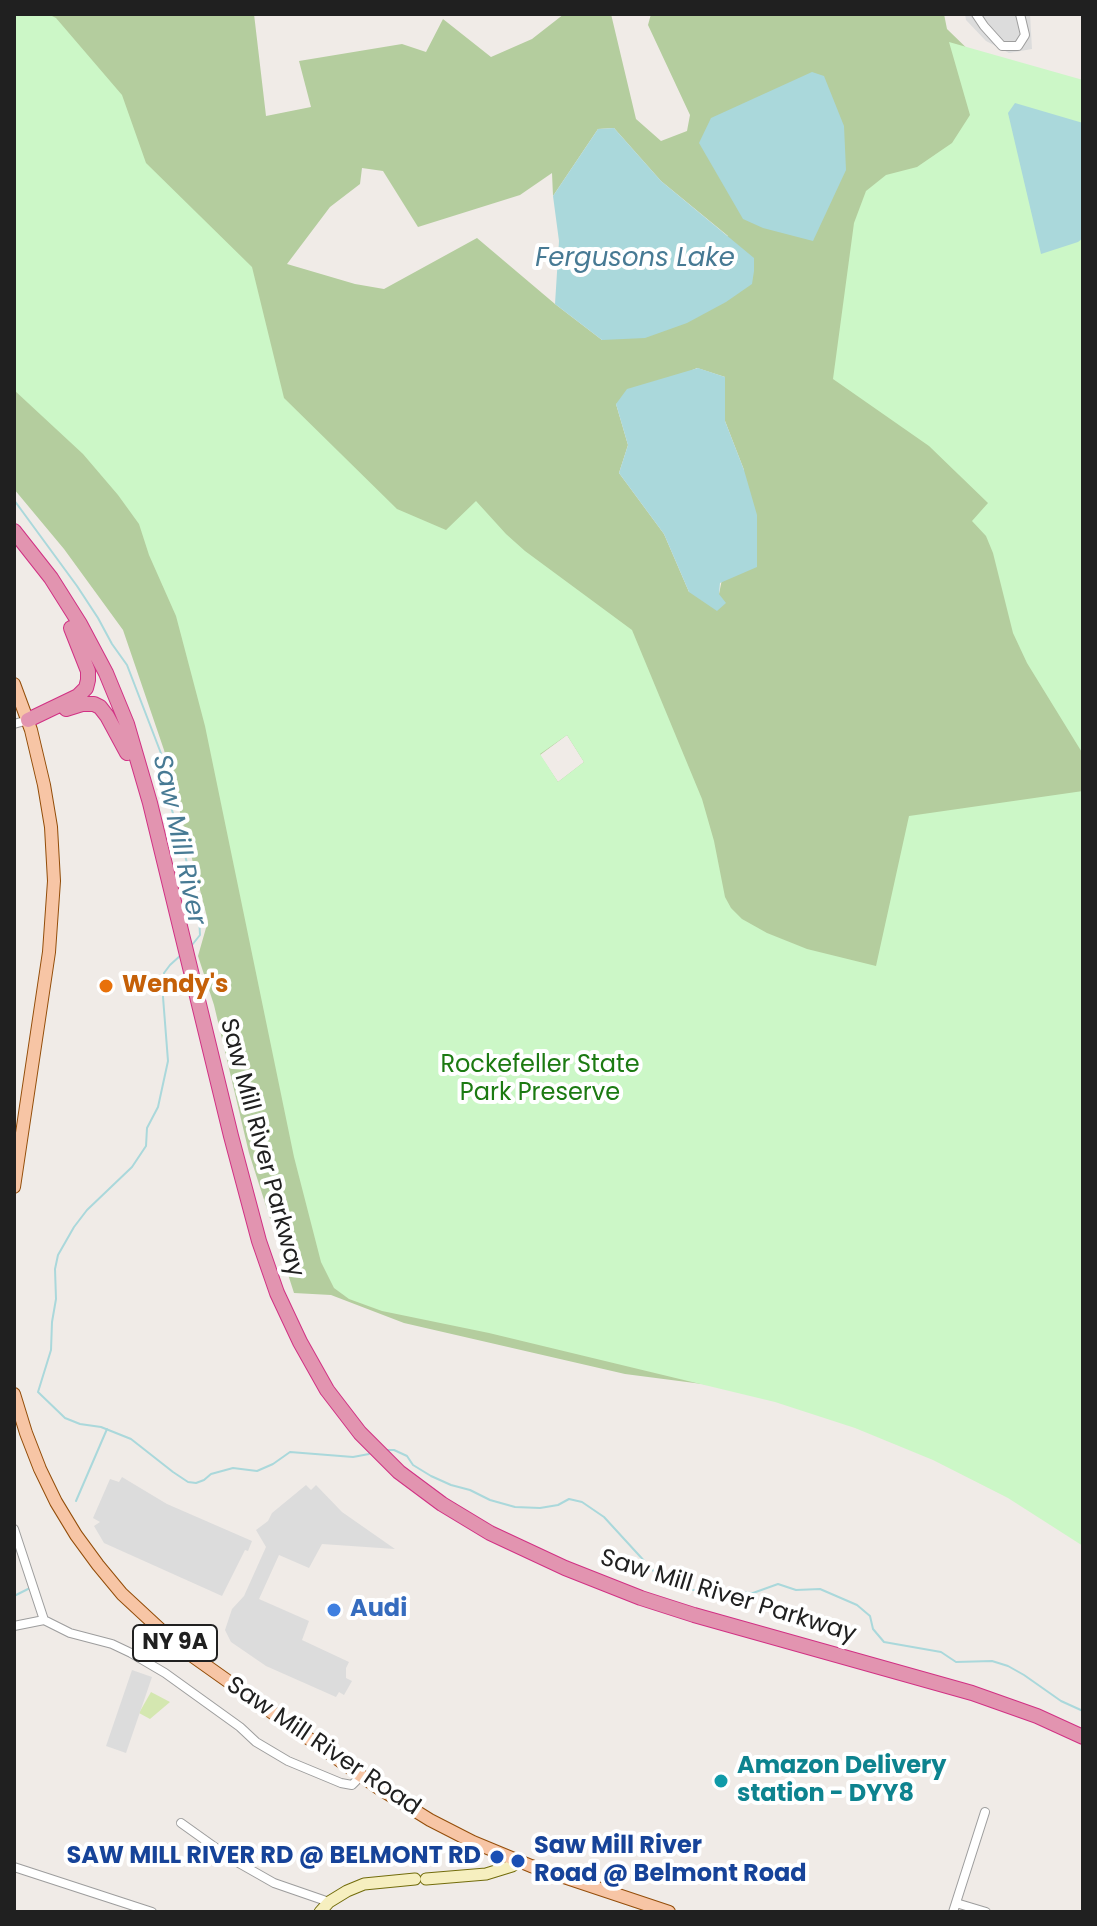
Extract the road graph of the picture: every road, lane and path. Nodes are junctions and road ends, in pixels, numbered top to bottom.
1 (976, 14) edge
2 (1020, 14) edge
3 (14, 531) edge
4 (14, 546) edge
5 (71, 628) junction
6 (14, 684) edge
7 (21, 722) edge
8 (127, 753) junction
9 (182, 954) junction
10 (17, 1151) edge
11 (14, 1187) edge
12 (14, 1394) edge
13 (372, 1454) junction
14 (14, 1529) edge
15 (44, 1620) junction
16 (14, 1626) edge
17 (1083, 1737) edge
18 (1083, 1748) edge
19 (361, 1776) junction
20 (985, 1812) dead end
21 (181, 1823) dead end
22 (520, 1861) junction
23 (14, 1867) edge
24 (329, 1902) junction
25 (955, 1908) edge
26 (152, 1912) edge
27 (320, 1912) edge
28 (669, 1912) edge
29 (986, 1912) edge

1 - 2 street
3 - 9 highway, Saw Mill River Parkway
4 - 5 highway, Saw Mill River Parkway
5 - 7 highway
5 - 8 highway, Saw Mill River Parkway
6 - 7 main road
7 - 8 highway
7 - 10 main road
8 - 9 highway, Saw Mill River Parkway
9 - 13 highway, Saw Mill River Parkway
10 - 11 main road
12 - 19 main road, Saw Mill River Road / NY 9A
13 - 17 highway, Saw Mill River Parkway
13 - 18 highway, Saw Mill River Parkway
14 - 15 street
15 - 16 street
15 - 19 street
19 - 22 main road, Saw Mill River Road / NY 9A
20 - 25 street
21 - 24 street
22 - 24 street
22 - 28 main road, Saw Mill River Road / NY 9A
23 - 26 street
24 - 27 street
25 - 29 street

